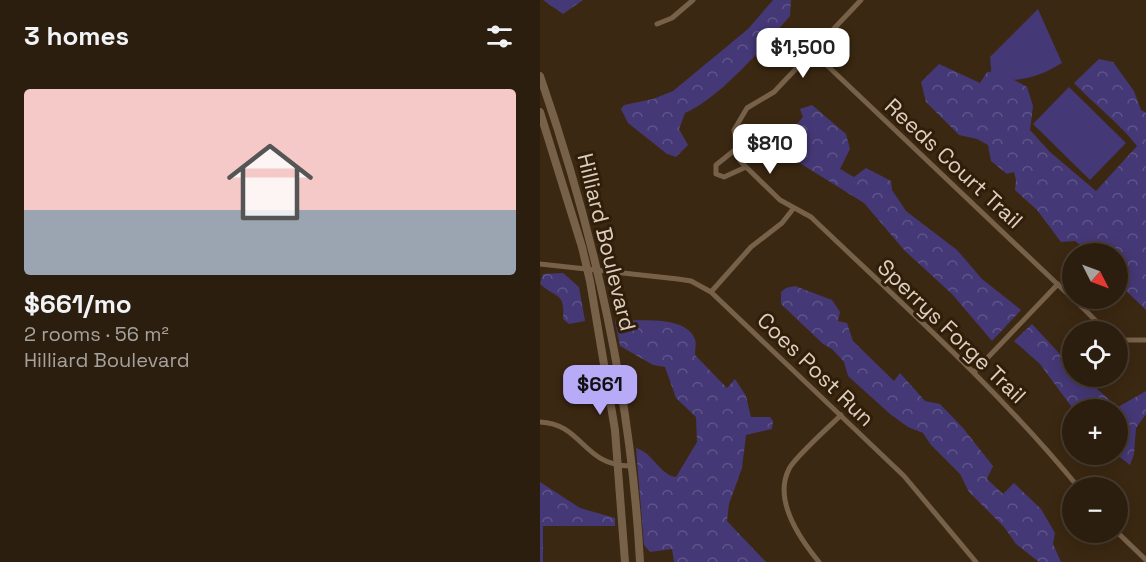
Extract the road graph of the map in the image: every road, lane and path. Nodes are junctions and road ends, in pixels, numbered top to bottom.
1 (693, 0) edge
2 (861, 0) edge
3 (657, 24) dead end
4 (813, 52) junction
5 (540, 76) edge
6 (540, 112) edge
7 (736, 149) junction
8 (746, 167) junction
9 (793, 209) junction
10 (540, 264) edge
11 (593, 268) junction
12 (1058, 284) junction
13 (1062, 288) edge
14 (711, 292) junction
15 (1084, 309) edge
16 (1096, 321) edge
17 (1128, 340) edge
18 (1146, 340) edge
19 (974, 372) junction
20 (840, 415) junction
21 (540, 422) edge
22 (619, 466) junction
23 (630, 466) junction
24 (1070, 477) edge
25 (1128, 543) edge
26 (1146, 560) edge
27 (625, 562) edge
28 (640, 562) edge
29 (819, 562) edge
30 (976, 562) edge

1 - 3 street
2 - 4 street
4 - 7 street
4 - 12 street, Reeds Court Trail
5 - 11 main road, Hilliard Boulevard
6 - 11 main road, Hilliard Boulevard
7 - 8 street, Sperrys Forge Trail
7 - 8 street
8 - 9 street, Sperrys Forge Trail
9 - 14 street
9 - 19 street, Sperrys Forge Trail
10 - 11 street, Coes Post Run
11 - 14 street, Coes Post Run
11 - 22 main road, Hilliard Boulevard
11 - 23 main road, Hilliard Boulevard
12 - 13 street, Reeds Court Trail
12 - 19 street
14 - 20 street, Coes Post Run
15 - 16 street, Reeds Court Trail
17 - 18 street
19 - 24 street, Sperrys Forge Trail
20 - 29 street
20 - 30 street, Coes Post Run
21 - 22 street
22 - 23 street
22 - 27 main road, Hilliard Boulevard
23 - 28 main road, Hilliard Boulevard
25 - 26 street

